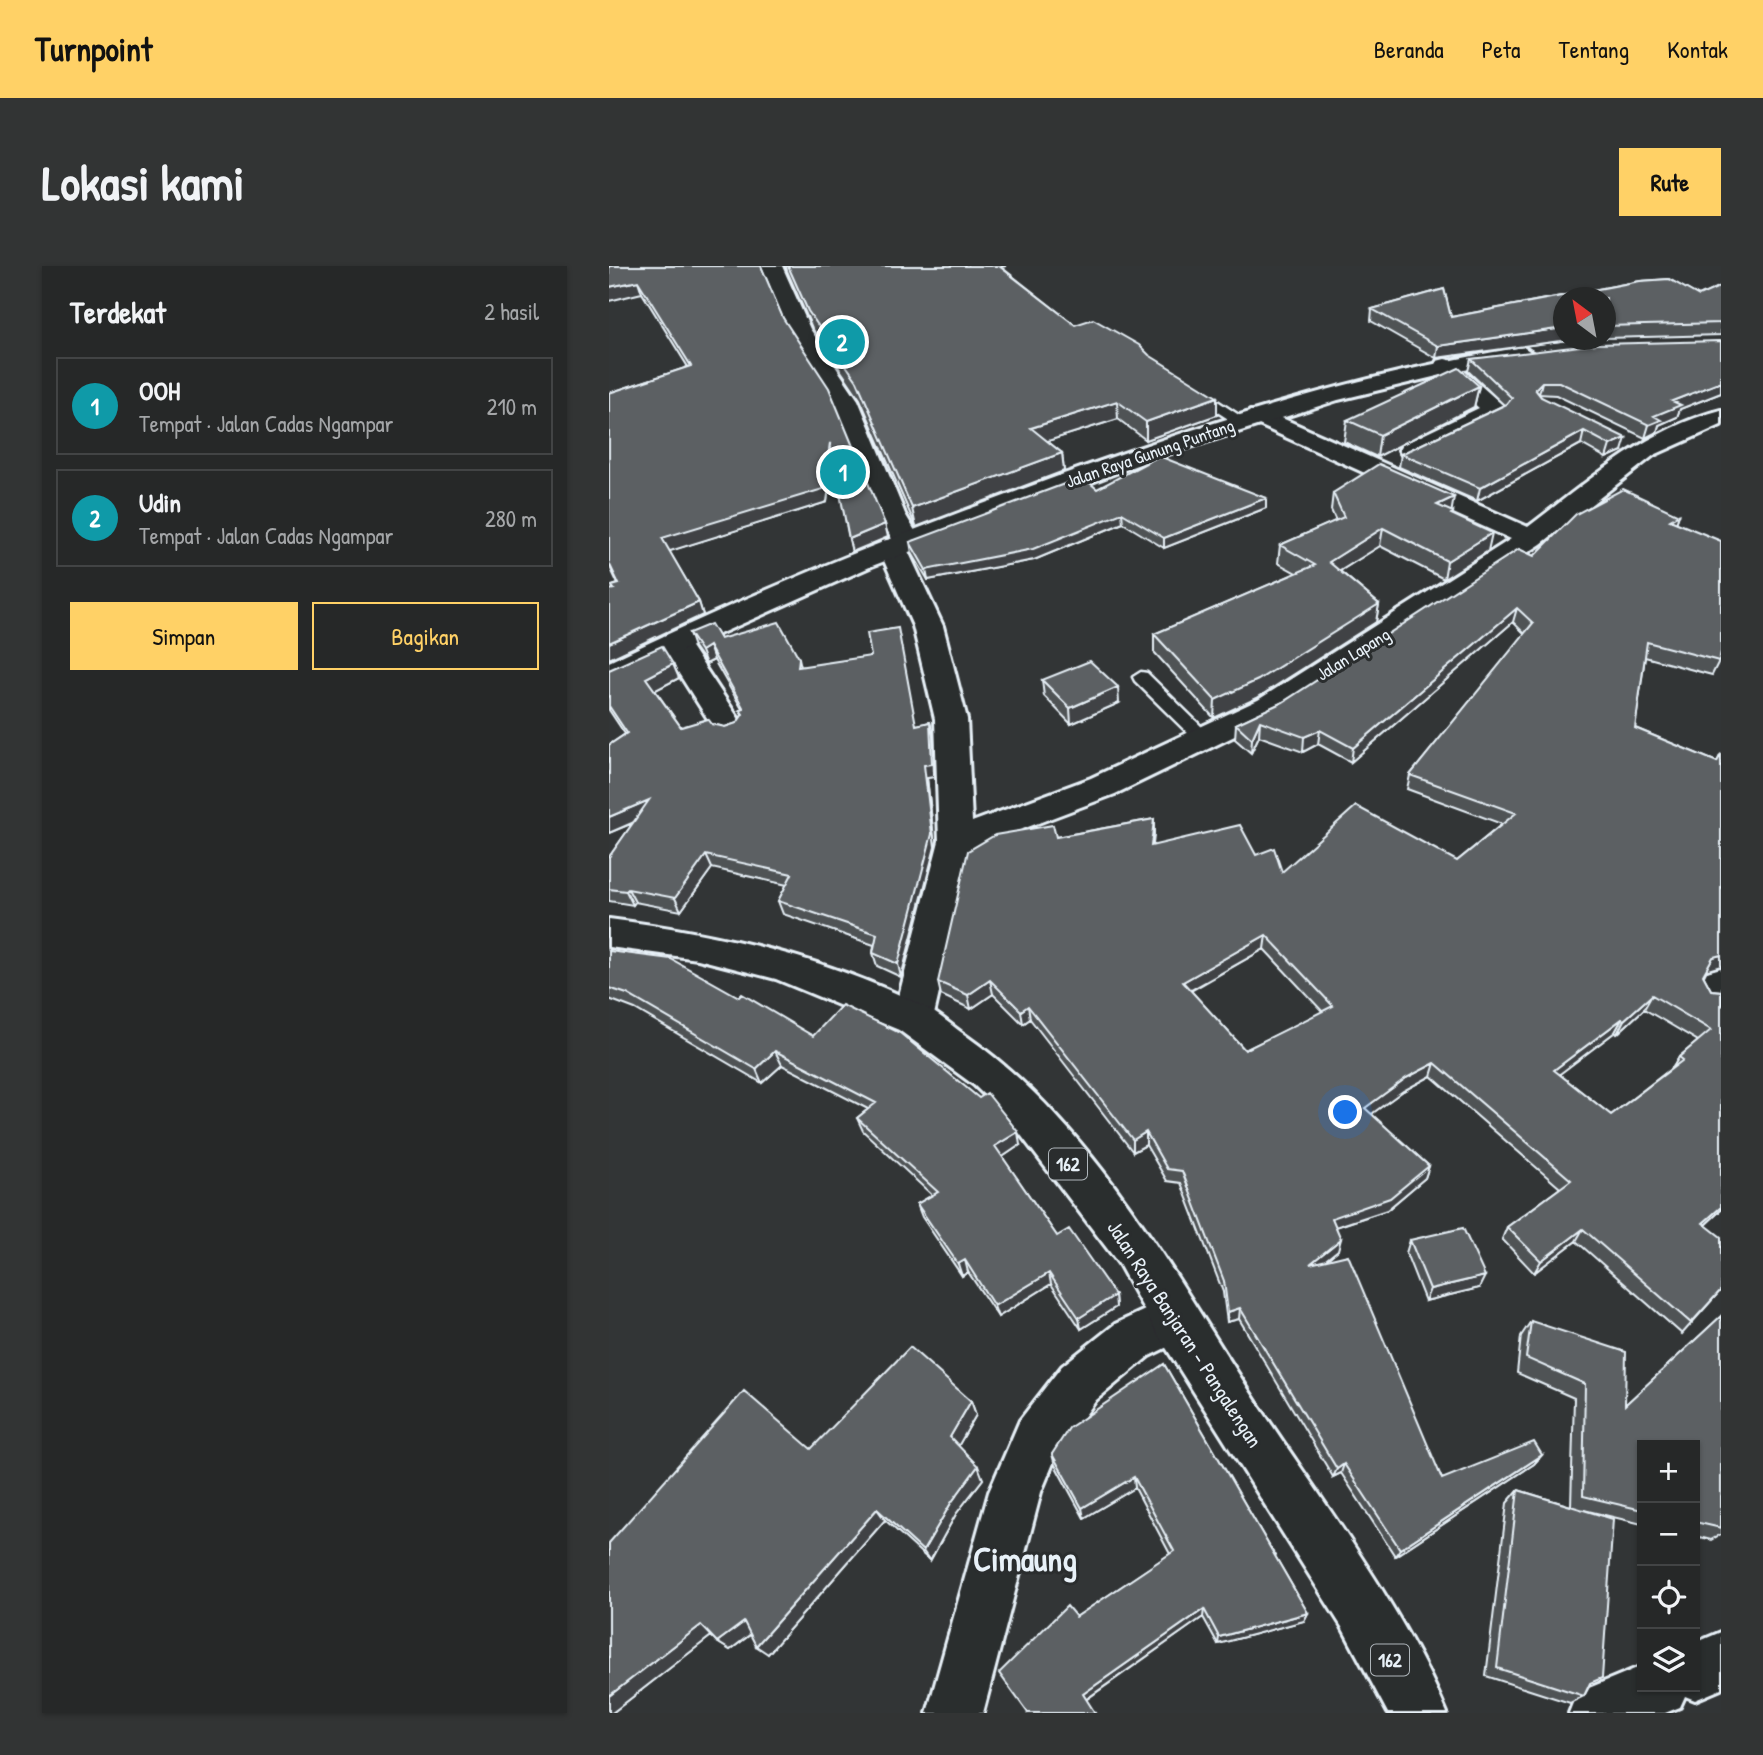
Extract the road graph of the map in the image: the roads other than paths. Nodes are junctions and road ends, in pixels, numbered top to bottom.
1 (772, 266) edge
2 (1551, 350) edge
3 (1445, 366) junction
4 (1177, 380) edge
5 (1721, 418) edge
6 (1249, 419) junction
7 (1390, 460) edge
8 (1531, 538) junction
9 (900, 544) junction
10 (674, 642) junction
11 (609, 674) edge
12 (1141, 677) dead end
13 (729, 727) edge
14 (1203, 738) junction
15 (956, 841) junction
16 (609, 933) edge
17 (913, 1018) junction
18 (1175, 1319) junction
19 (1721, 1660) edge
20 (1700, 1670) edge
21 (1648, 1692) edge
22 (955, 1713) edge
23 (1419, 1713) edge
24 (1597, 1713) edge

1 - 9 street
2 - 3 street, Jalan Raya Gunung Puntang
3 - 6 street, Jalan Raya Gunung Puntang
3 - 7 street
4 - 6 lane
5 - 8 street, Jalan Lapang
6 - 8 street
6 - 9 street, Jalan Raya Gunung Puntang
8 - 14 street, Jalan Lapang
9 - 10 street, Jalan Raya Gunung Puntang
9 - 15 street
10 - 11 street, Jalan Raya Gunung Puntang
10 - 13 street
12 - 14 lane
14 - 15 street, Jalan Lapang
15 - 17 street
16 - 17 street, Jalan Raya Banjaran - Pangalengan / 162
17 - 18 street, Jalan Raya Banjaran - Pangalengan / 162
18 - 22 street
18 - 23 street, Jalan Raya Banjaran - Pangalengan / 162
19 - 20 street
21 - 24 street

